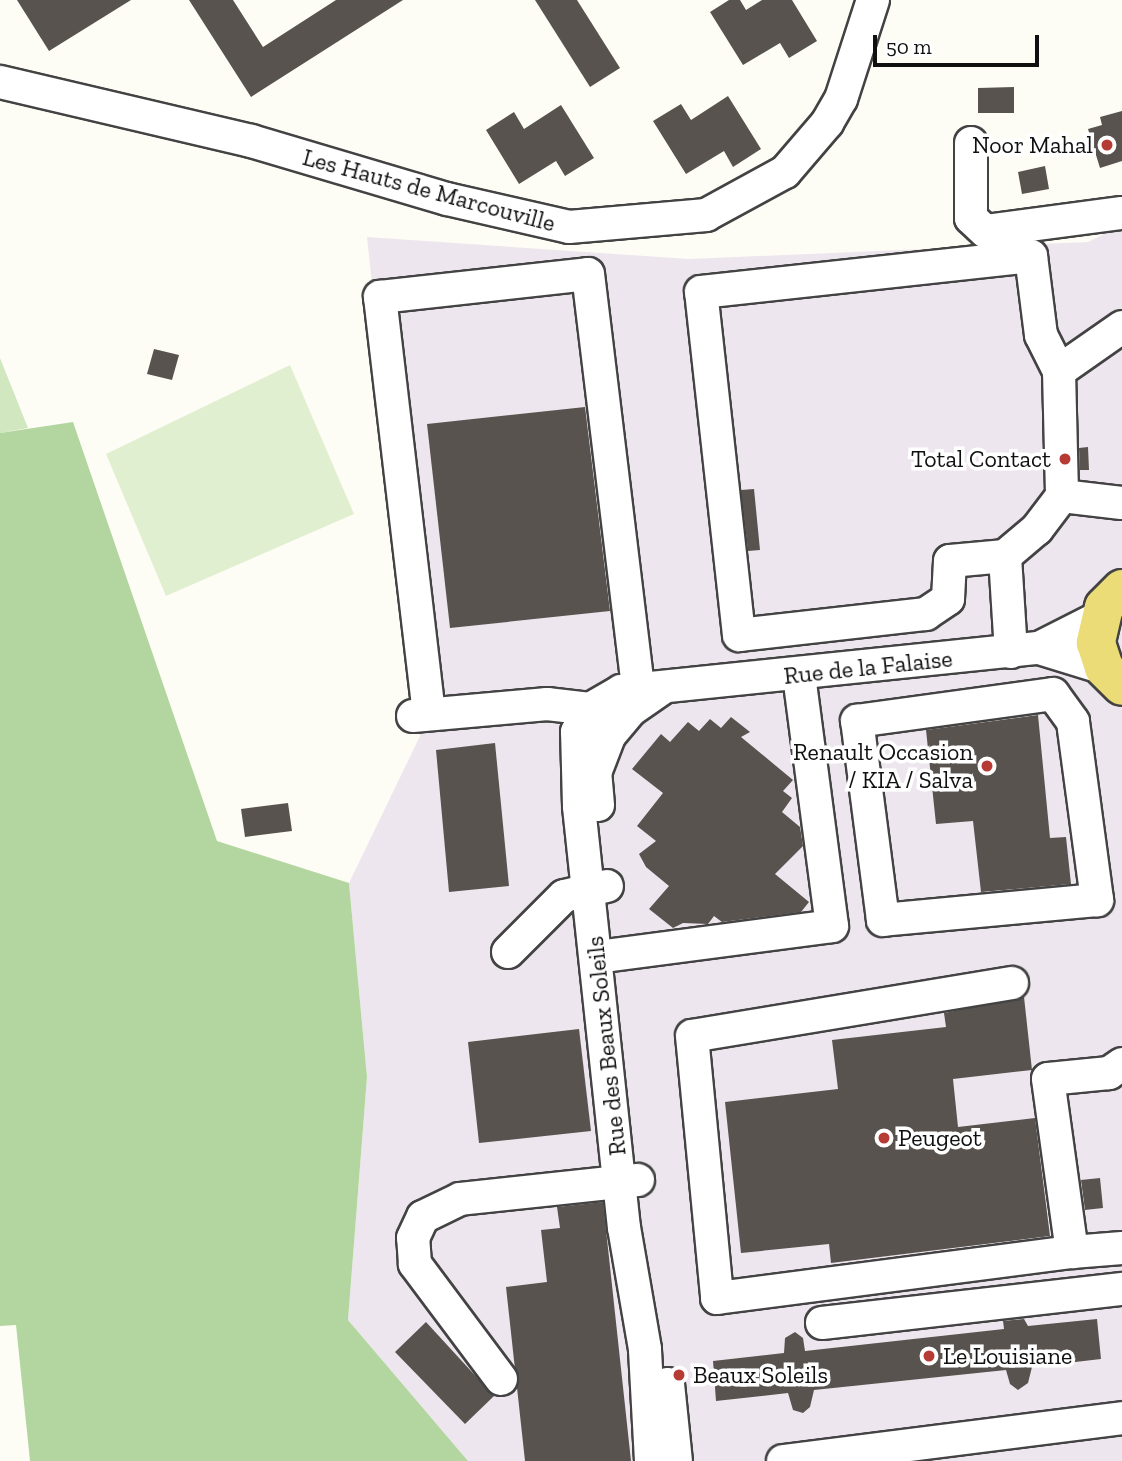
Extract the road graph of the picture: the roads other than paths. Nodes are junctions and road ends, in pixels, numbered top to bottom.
1 (873, 0) edge
2 (0, 82) edge
3 (971, 143) dead end
4 (1122, 213) edge
5 (1122, 327) edge
6 (1059, 371) junction
7 (1062, 496) junction
8 (1122, 503) edge
9 (1005, 556) junction
10 (1111, 603) edge
11 (1025, 650) junction
12 (799, 674) junction
13 (1116, 684) edge
14 (698, 686) joint
15 (649, 689) junction
16 (590, 709) junction
17 (609, 736) junction
18 (1108, 855) edge
19 (598, 887) junction
20 (508, 952) dead end
21 (606, 956) junction
22 (1012, 983) dead end
23 (1122, 1064) edge
24 (629, 1181) junction
25 (1122, 1248) edge
26 (1072, 1252) junction
27 (1122, 1289) edge
28 (822, 1323) dead end
29 (501, 1378) dead end
30 (1122, 1418) edge
31 (895, 1454) edge
32 (849, 1457) edge
33 (651, 1461) edge
34 (676, 1461) edge
35 (783, 1461) edge

1 - 2 street, Les Hauts de Marcouville
3 - 4 street
5 - 6 street
6 - 7 street
6 - 9 street
7 - 8 street
7 - 9 street
9 - 11 street
10 - 11 street, Rue de la Falaise
10 - 13 main road
11 - 12 street, Rue de la Falaise
11 - 13 street, Rue de la Falaise
12 - 14 street, Rue de la Falaise
12 - 21 street
14 - 15 street, Rue des Beaux Soleils
15 - 16 street, Rue des Beaux Soleils
15 - 16 street
15 - 17 street, Rue des Beaux Soleils
16 - 17 street
16 - 19 street, Rue des Beaux Soleils
17 - 19 street, Rue des Beaux Soleils
18 - 18 street
19 - 20 street
19 - 21 street, Rue des Beaux Soleils
21 - 24 street, Rue des Beaux Soleils
22 - 26 street
23 - 26 street
24 - 29 street
24 - 33 street, Rue des Beaux Soleils
24 - 34 street, Rue des Beaux Soleils
25 - 26 street
27 - 28 street
30 - 31 street
31 - 32 street
32 - 35 street

